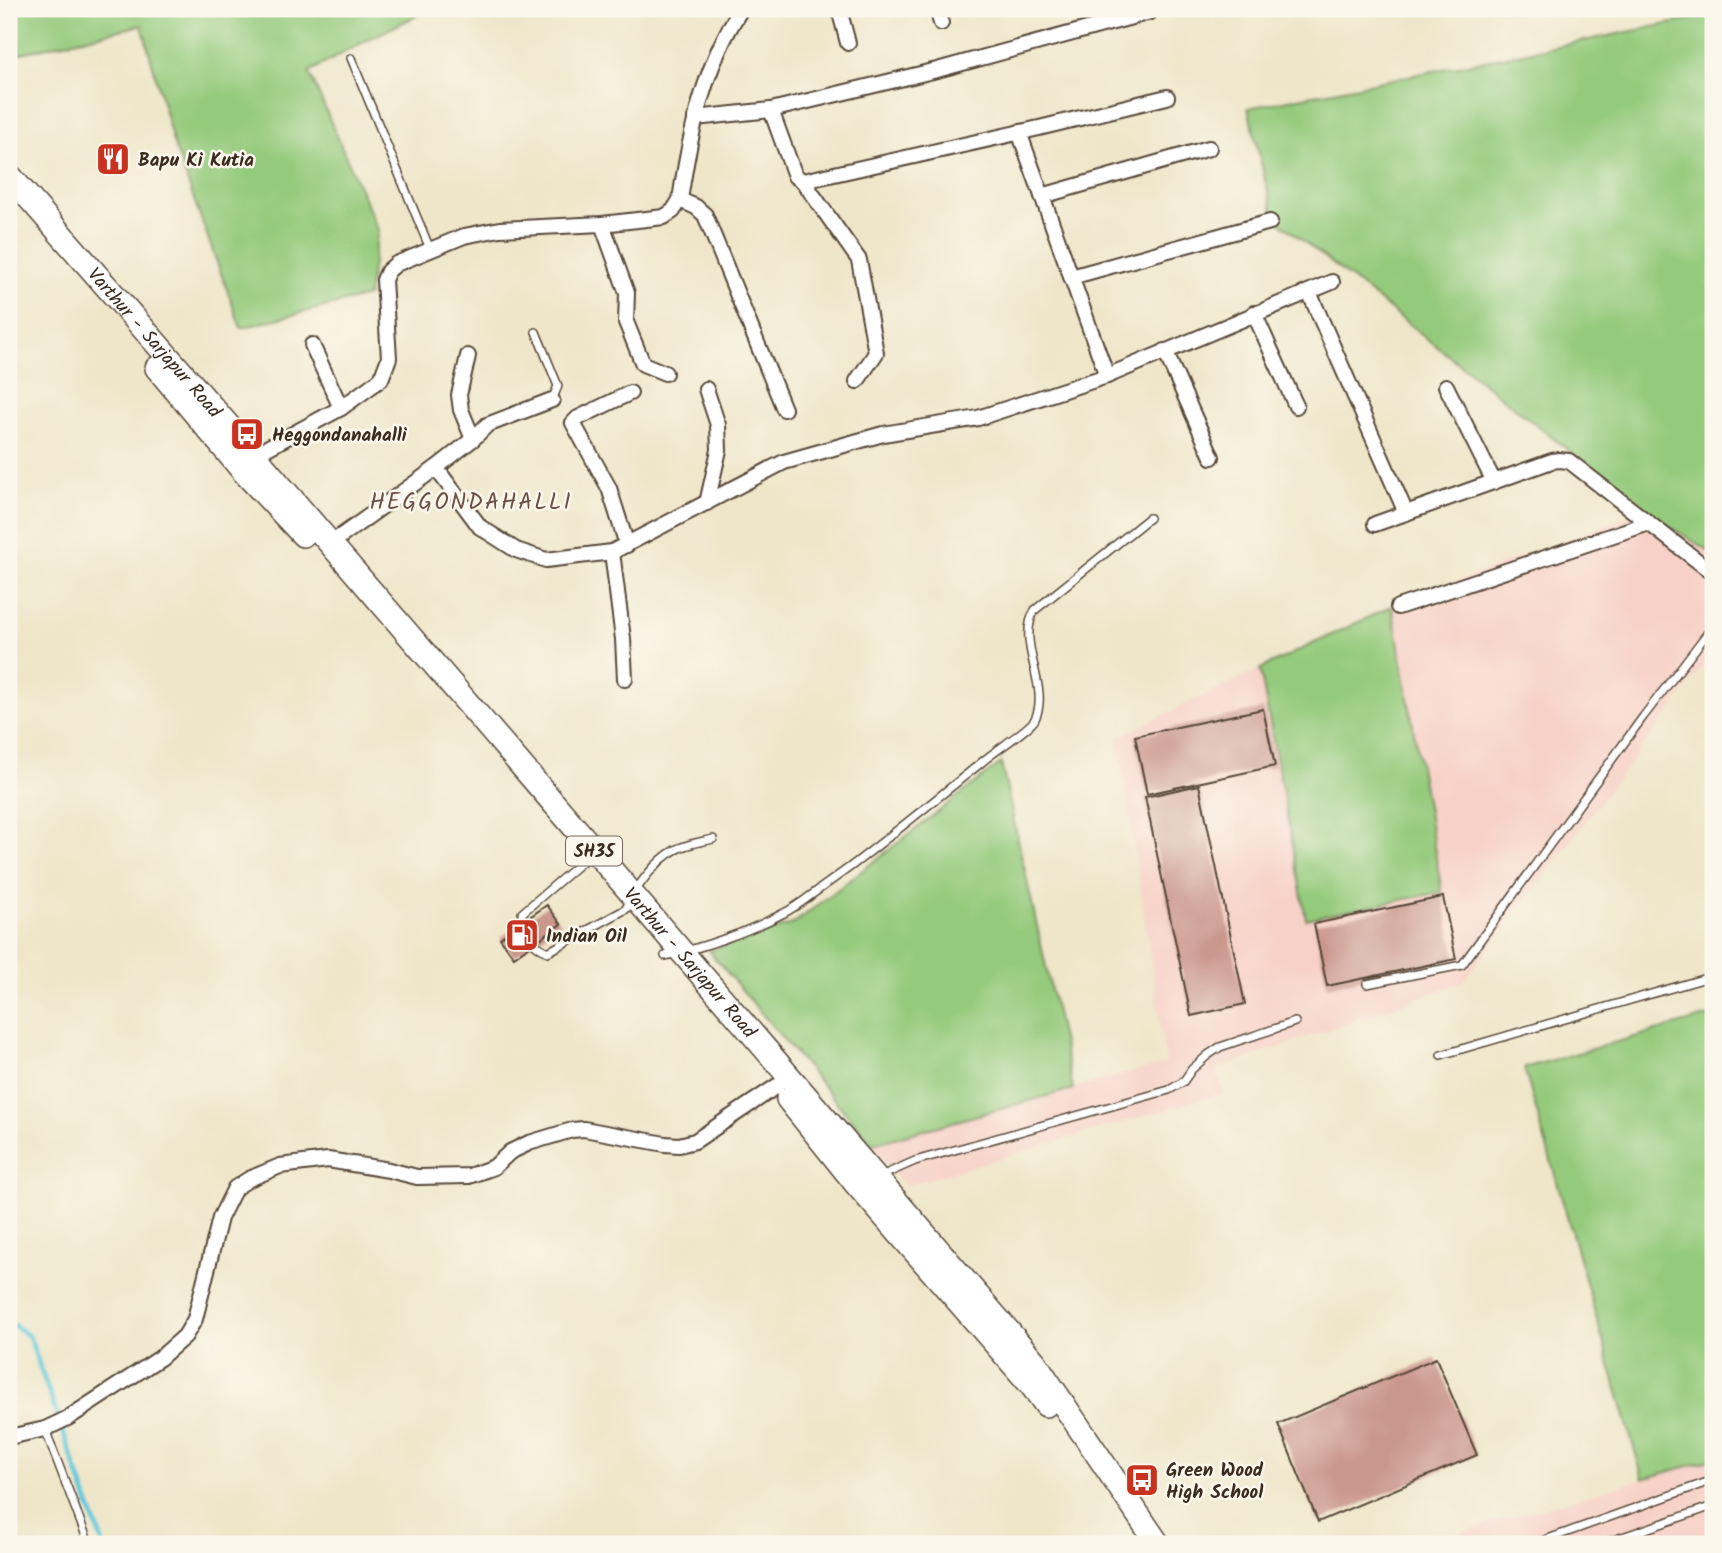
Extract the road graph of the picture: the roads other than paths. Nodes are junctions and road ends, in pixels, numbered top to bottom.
1 (741, 9) edge
2 (839, 9) edge
3 (1150, 12) dead end
4 (848, 43) dead end
5 (351, 58) dead end
6 (1167, 97) dead end
7 (771, 110) junction
8 (695, 118) junction
9 (1020, 132) junction
10 (1209, 148) dead end
11 (9, 175) edge
12 (803, 181) junction
13 (9, 190) edge
14 (1042, 196) junction
15 (680, 200) junction
16 (1270, 222) dead end
17 (602, 224) junction
18 (430, 249) junction
19 (1071, 277) junction
20 (1332, 282) dead end
21 (1309, 292) junction
22 (1254, 313) junction
23 (536, 331) dead end
24 (312, 345) dead end
25 (1166, 351) junction
26 (468, 356) dead end
27 (665, 373) dead end
28 (1107, 376) junction
29 (857, 381) dead end
30 (1446, 386) dead end
31 (706, 389) dead end
32 (630, 393) dead end
33 (552, 400) joint
34 (1296, 406) dead end
35 (341, 408) junction
36 (784, 409) dead end
37 (473, 439) junction
38 (254, 455) junction
39 (1212, 457) dead end
40 (436, 468) junction
41 (1494, 482) junction
42 (707, 503) junction
43 (1406, 513) junction
44 (1149, 518) dead end
45 (1649, 523) junction
46 (1375, 524) dead end
47 (330, 544) junction
48 (627, 545) junction
49 (612, 552) junction
50 (1713, 573) edge
51 (1398, 607) dead end
52 (1713, 626) edge
53 (625, 678) dead end
54 (713, 839) dead end
55 (584, 860) junction
56 (629, 903) junction
57 (673, 954) junction
58 (1713, 976) edge
59 (1367, 984) dead end
60 (1294, 1022) dead end
61 (1441, 1055) dead end
62 (777, 1086) junction
63 (866, 1182) junction
64 (45, 1429) junction
65 (9, 1437) edge
66 (1713, 1480) edge
67 (1713, 1506) edge
68 (89, 1544) edge
69 (1139, 1544) edge
70 (1158, 1544) edge
71 (1534, 1544) edge
72 (1602, 1544) edge

1 - 8 street
2 - 4 street
3 - 7 street
5 - 18 lane
6 - 9 street
7 - 8 street
7 - 12 street
8 - 15 street
9 - 12 street
9 - 14 street
10 - 14 street
11 - 38 main road, Varthur - Sarjapur Road / SH35
12 - 29 street
13 - 55 main road, Varthur - Sarjapur Road / SH35
14 - 19 street
15 - 17 street
15 - 36 street
16 - 19 street
17 - 18 street
17 - 27 street
18 - 35 street
19 - 28 street
20 - 21 street
21 - 22 street
21 - 43 street
22 - 25 street
22 - 34 street
23 - 33 lane
24 - 35 street
25 - 28 street
25 - 39 street
26 - 37 street
28 - 42 street
30 - 41 street
31 - 42 street
32 - 48 street
33 - 37 street
35 - 38 street
37 - 40 street
38 - 47 main road, Varthur - Sarjapur Road / SH35
40 - 47 street
40 - 49 street
41 - 43 street
41 - 45 street
42 - 48 street
43 - 46 street
44 - 57 lane
45 - 50 street
45 - 51 street
47 - 56 main road, Varthur - Sarjapur Road / SH35
48 - 49 street
49 - 53 street
52 - 59 lane
54 - 56 lane
55 - 56 main road, Varthur - Sarjapur Road / SH35
55 - 56 lane
56 - 57 main road, Varthur - Sarjapur Road / SH35
57 - 62 main road, Varthur - Sarjapur Road / SH35
57 - 63 main road, Varthur - Sarjapur Road / SH35
58 - 61 lane
60 - 63 lane
62 - 63 main road, Varthur - Sarjapur Road / SH35
62 - 64 street
63 - 69 main road, Varthur - Sarjapur Road / SH35
63 - 70 main road, Varthur - Sarjapur Road / SH35
64 - 65 street
64 - 68 lane
66 - 71 lane
67 - 72 lane

